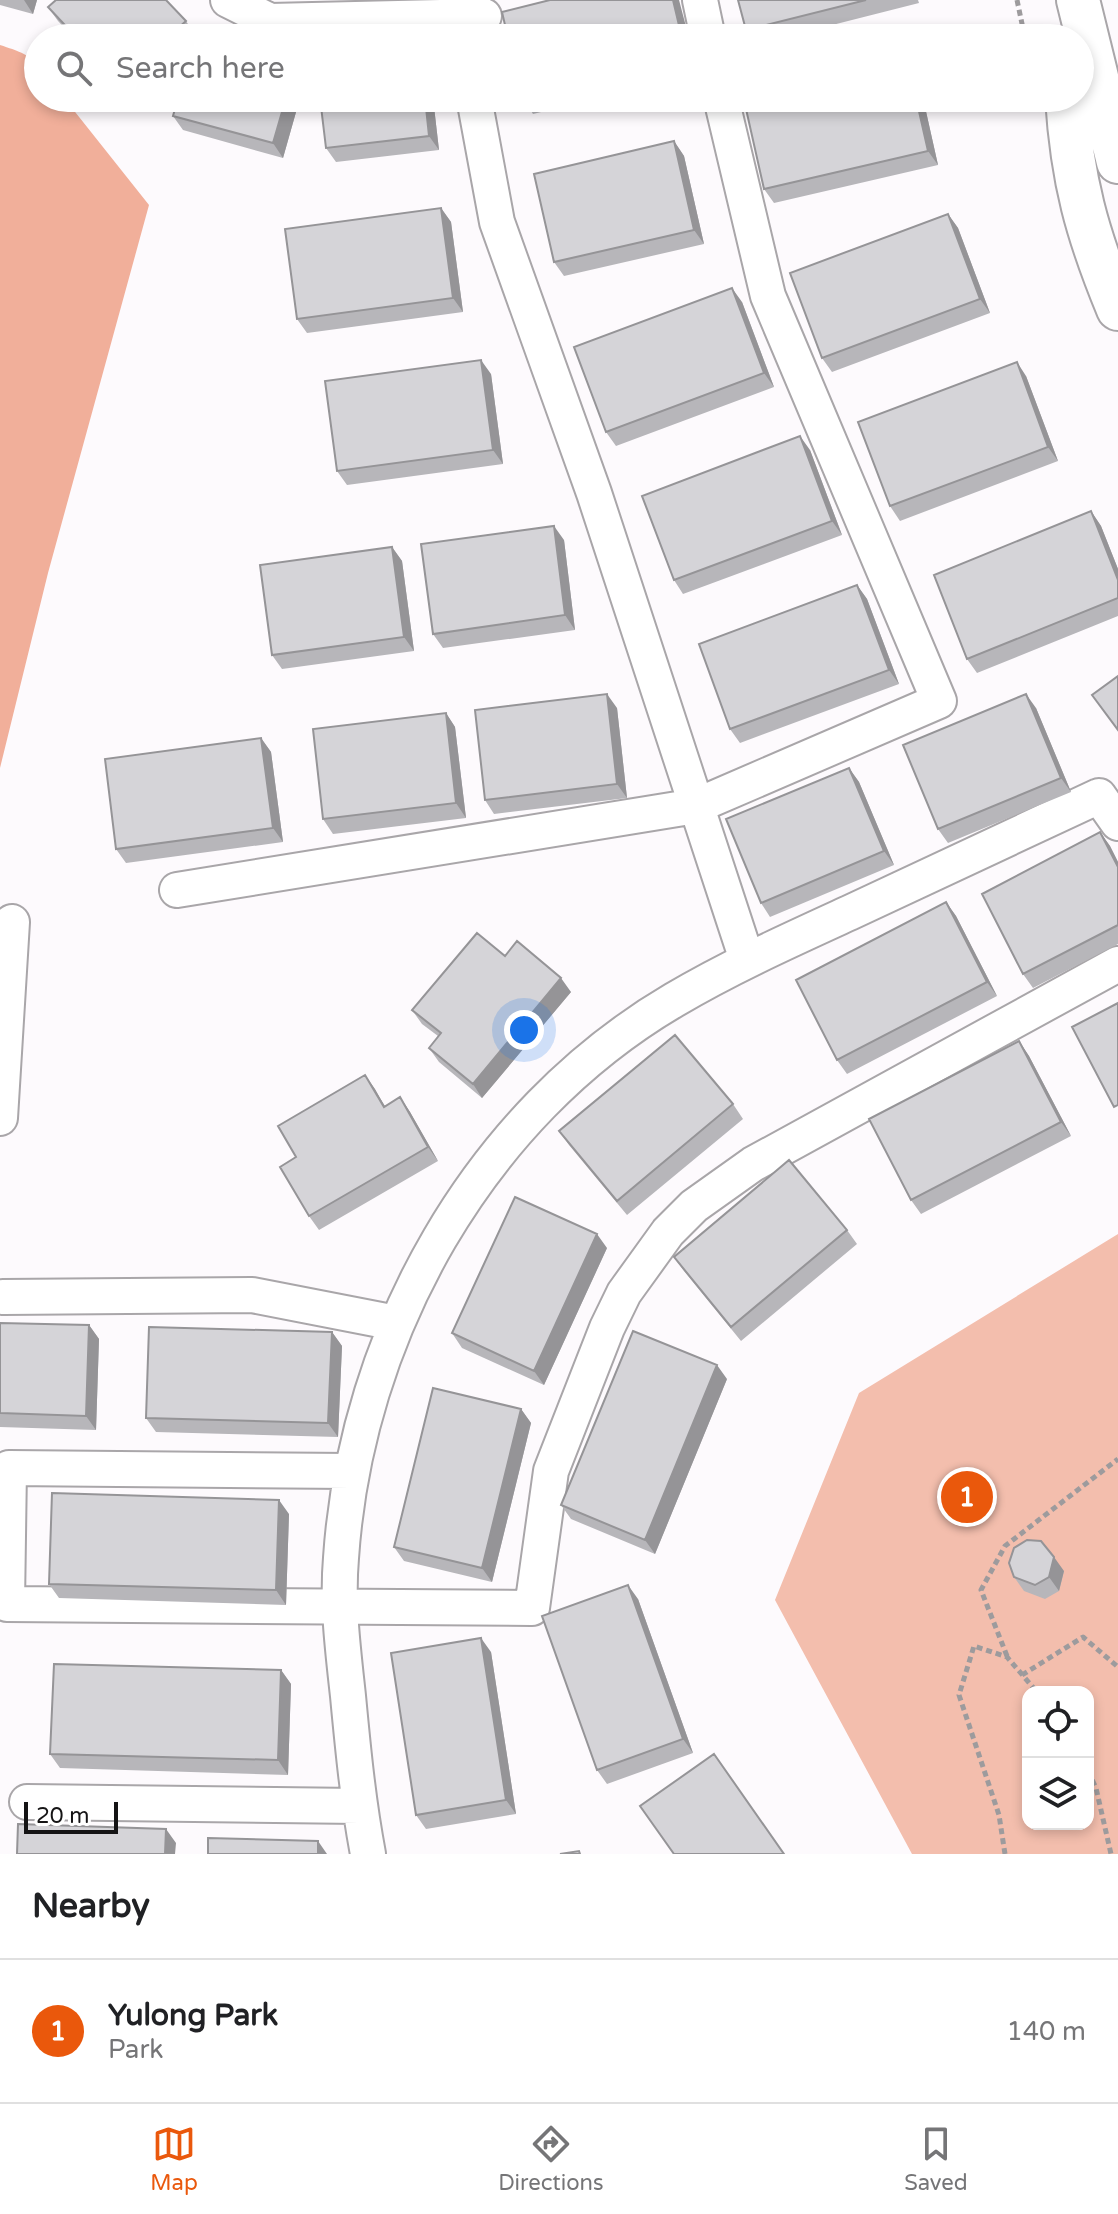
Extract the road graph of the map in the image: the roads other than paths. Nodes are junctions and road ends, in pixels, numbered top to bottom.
1 (228, 0) edge
2 (700, 0) edge
3 (1072, 0) edge
4 (1078, 0) edge
5 (483, 18) edge
6 (705, 24) edge
7 (1069, 24) edge
8 (1084, 24) edge
9 (1094, 65) edge
10 (477, 112) edge
11 (724, 112) edge
12 (1068, 112) edge
13 (1118, 162) edge
14 (1118, 309) edge
15 (696, 806) junction
16 (1118, 823) edge
17 (177, 890) dead end
18 (12, 922) dead end
19 (747, 960) junction
20 (1118, 964) edge
21 (0, 1118) edge
22 (3, 1297) dead end
23 (396, 1323) junction
24 (351, 1471) junction
25 (339, 1606) junction
26 (27, 1802) dead end
27 (359, 1806) junction
28 (368, 1854) edge

1 - 5 street
2 - 6 street
3 - 7 main road
4 - 8 main road
9 - 13 main road
10 - 15 street
11 - 15 street
12 - 14 main road
15 - 17 street
15 - 19 street
16 - 19 street
18 - 21 street
19 - 23 street
20 - 25 street
22 - 23 street
23 - 24 street
24 - 25 street
24 - 25 street
25 - 27 street
26 - 27 street
27 - 28 street

